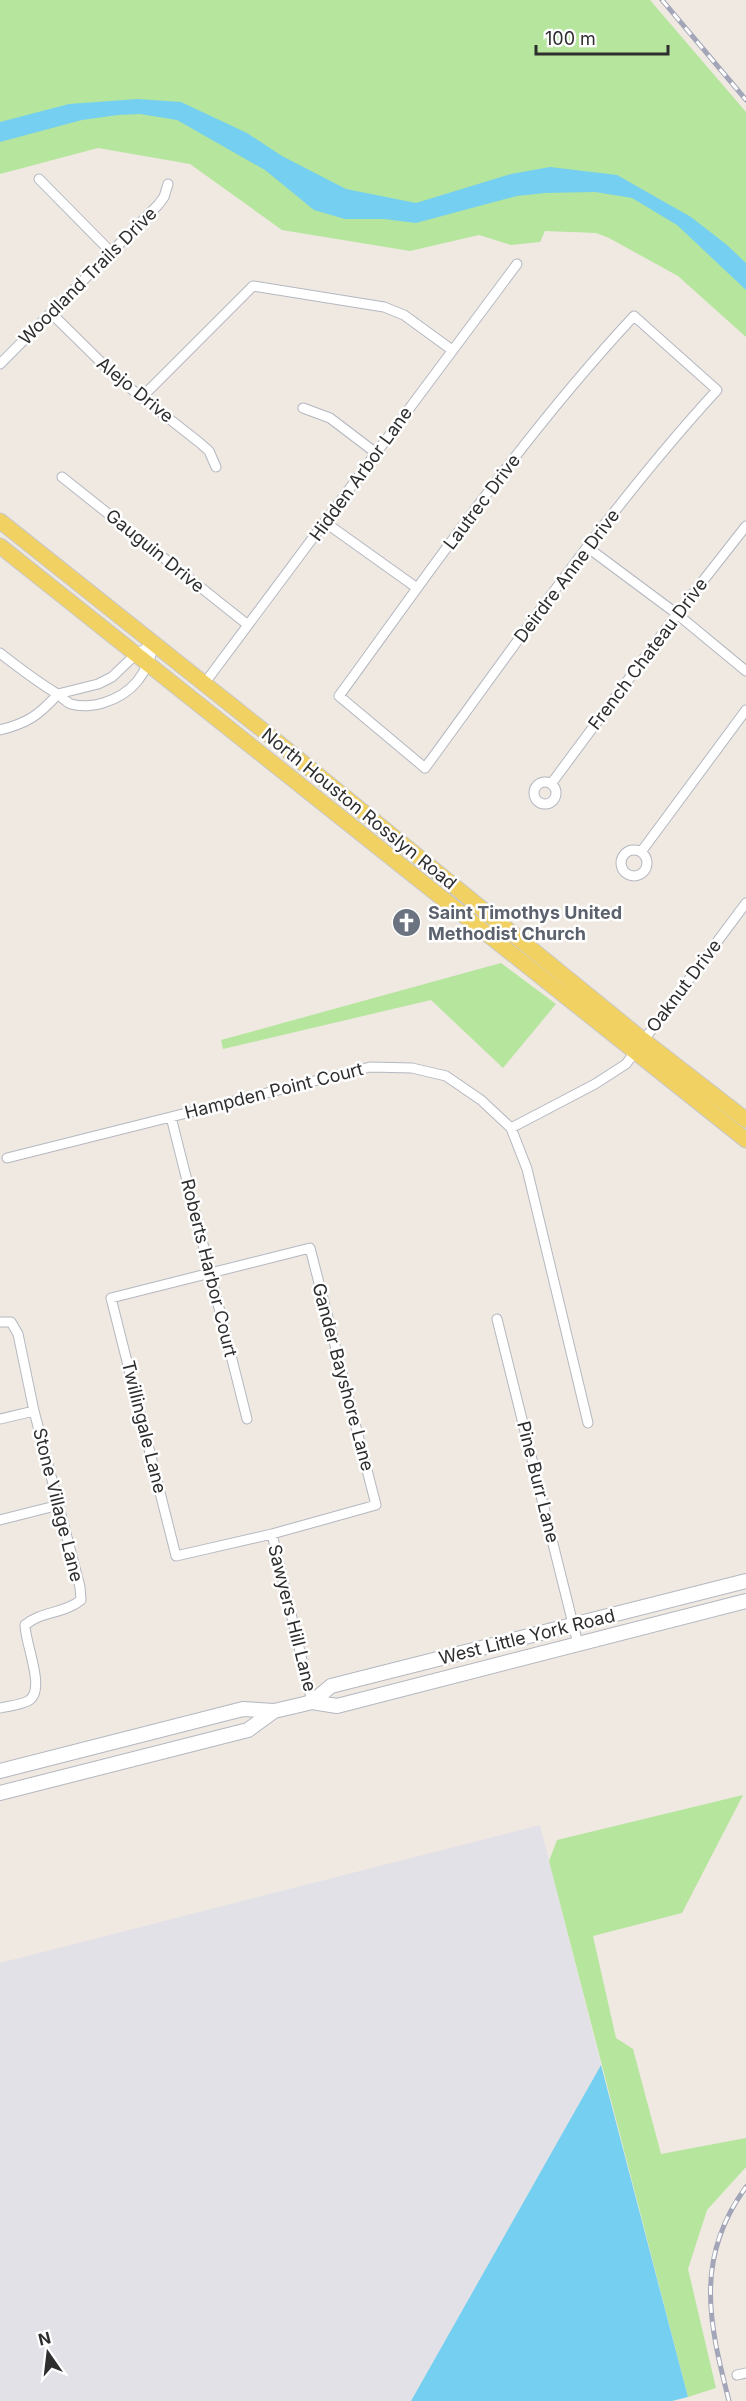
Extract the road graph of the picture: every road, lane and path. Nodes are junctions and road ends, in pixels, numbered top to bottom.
1 (39, 179) dead end
2 (168, 184) dead end
3 (112, 253) junction
4 (517, 264) dead end
5 (51, 313) junction
6 (453, 350) junction
7 (0, 364) edge
8 (717, 390) joint
9 (141, 398) junction
10 (303, 408) dead end
11 (376, 453) junction
12 (216, 467) dead end
13 (62, 477) dead end
14 (0, 521) edge
15 (326, 523) junction
16 (746, 526) edge
17 (28, 543) junction
18 (0, 546) edge
19 (587, 547) junction
20 (16, 559) junction
21 (417, 588) junction
22 (677, 614) junction
23 (248, 625) junction
24 (154, 644) junction
25 (0, 653) edge
26 (136, 654) junction
27 (149, 664) junction
28 (746, 671) edge
29 (204, 684) junction
30 (58, 694) junction
31 (746, 710) edge
32 (0, 730) edge
33 (270, 736) junction
34 (258, 750) junction
35 (425, 768) joint
36 (552, 784) dead end
37 (369, 817) junction
38 (353, 827) junction
39 (414, 852) junction
40 (641, 852) dead end
41 (401, 866) junction
42 (746, 903) edge
43 (518, 938) junction
44 (507, 949) junction
45 (639, 1046) junction
46 (171, 1117) junction
47 (746, 1120) edge
48 (511, 1128) junction
49 (746, 1140) edge
50 (7, 1158) dead end
51 (210, 1272) junction
52 (497, 1319) dead end
53 (1, 1322) edge
54 (34, 1411) junction
55 (0, 1419) edge
56 (247, 1419) dead end
57 (588, 1423) dead end
58 (59, 1505) junction
59 (0, 1520) edge
60 (272, 1534) junction
61 (746, 1581) edge
62 (746, 1601) edge
63 (573, 1625) junction
64 (578, 1644) junction
65 (420, 1664) junction
66 (426, 1684) junction
67 (312, 1702) junction
68 (0, 1708) edge
69 (274, 1711) junction
70 (0, 1771) edge
71 (0, 1793) edge

1 - 3 street
2 - 3 street, Woodland Trails Drive
3 - 5 street, Woodland Trails Drive
4 - 6 street, Hidden Arbor Lane
5 - 7 street, Woodland Trails Drive
5 - 9 street, Alejo Drive
6 - 9 street
6 - 11 street, Hidden Arbor Lane
8 - 19 street, Deirdre Anne Drive
8 - 21 street, Lautrec Drive
9 - 12 street, Alejo Drive
10 - 11 street
11 - 15 street, Hidden Arbor Lane
13 - 23 street, Gauguin Drive
14 - 17 main road, North Houston Rosslyn Road
15 - 21 street
15 - 23 street, Hidden Arbor Lane
16 - 22 street, French Chateau Drive
17 - 20 main road
17 - 24 main road, North Houston Rosslyn Road
18 - 20 main road, North Houston Rosslyn Road
19 - 22 street
19 - 35 street, Deirdre Anne Drive
20 - 26 main road, North Houston Rosslyn Road
21 - 35 street, Lautrec Drive
22 - 28 street
22 - 36 street, French Chateau Drive
23 - 29 street, Hidden Arbor Lane
24 - 26 street
24 - 27 street
24 - 29 main road, North Houston Rosslyn Road
25 - 30 street
26 - 27 main road, North Houston Rosslyn Road
26 - 30 street
27 - 30 street
27 - 34 main road, North Houston Rosslyn Road
29 - 33 main road, North Houston Rosslyn Road
30 - 32 street
31 - 40 street
33 - 34 main road
33 - 37 main road, North Houston Rosslyn Road
34 - 38 main road, North Houston Rosslyn Road
37 - 38 main road
37 - 39 main road, North Houston Rosslyn Road
38 - 41 main road, North Houston Rosslyn Road
39 - 41 main road
39 - 43 main road, North Houston Rosslyn Road
41 - 44 main road, North Houston Rosslyn Road
42 - 45 street, Oaknut Drive
43 - 44 main road
43 - 45 main road, North Houston Rosslyn Road
44 - 45 main road, North Houston Rosslyn Road
45 - 47 main road, North Houston Rosslyn Road
45 - 48 street, Oaknut Drive
45 - 49 main road, North Houston Rosslyn Road
46 - 48 street, Hampden Point Court
46 - 50 street, Hampden Point Court
46 - 51 street, Roberts Harbor Court
48 - 57 street, Hampden Point Court
51 - 56 street, Roberts Harbor Court
51 - 60 street, Twillingale Lane
51 - 60 street, Gander Bayshore Lane
52 - 63 street, Pine Burr Lane
53 - 54 street, Stone Village Lane
54 - 55 street
54 - 58 street, Stone Village Lane
58 - 59 street
58 - 68 street, Stone Village Lane
60 - 67 street, Sawyers Hill Lane
61 - 63 main road, West Little York Road
62 - 64 main road, West Little York Road
63 - 64 street, Pine Burr Lane
63 - 65 main road, West Little York Road
64 - 66 main road, West Little York Road
65 - 66 main road
65 - 67 main road, West Little York Road
66 - 67 main road, West Little York Road
67 - 69 main road, West Little York Road
69 - 70 main road, West Little York Road
69 - 71 main road, West Little York Road

